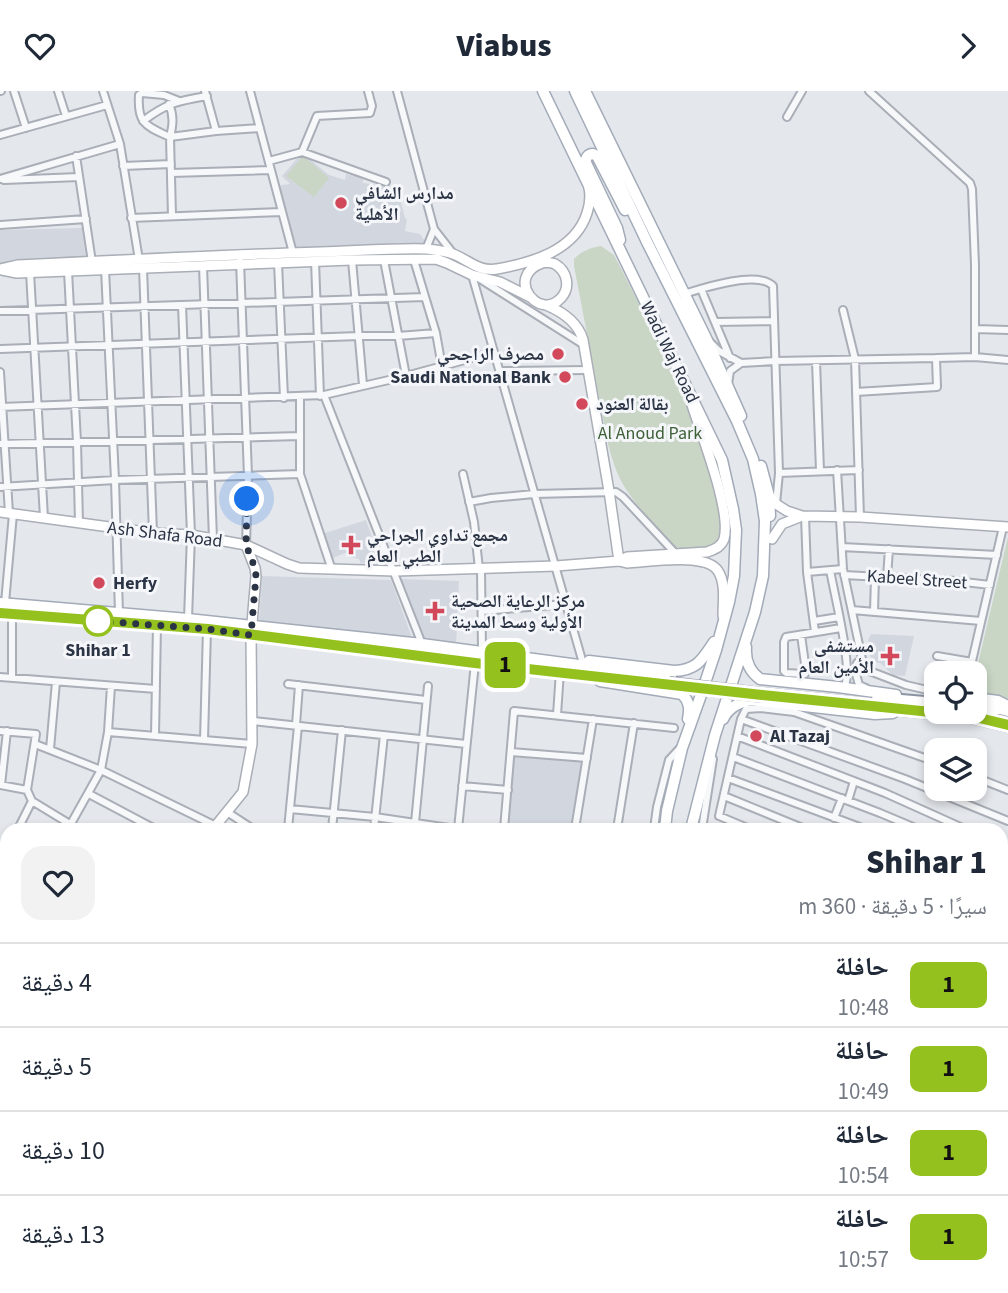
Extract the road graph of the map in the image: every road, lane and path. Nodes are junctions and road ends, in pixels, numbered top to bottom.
1 (13, 91) edge
2 (58, 91) edge
3 (103, 91) edge
4 (250, 91) edge
5 (368, 91) edge
6 (397, 91) edge
7 (543, 91) edge
8 (575, 91) edge
9 (585, 91) edge
10 (802, 91) edge
11 (869, 91) edge
12 (206, 93) edge
13 (179, 101) junction
14 (169, 104) junction
15 (107, 105) junction
16 (66, 117) junction
17 (787, 117) dead end
18 (143, 121) junction
19 (26, 128) junction
20 (261, 128) junction
21 (216, 131) junction
22 (0, 135) edge
23 (170, 137) junction
24 (120, 144) junction
25 (302, 152) junction
26 (76, 156) junction
27 (269, 161) junction
28 (171, 164) junction
29 (123, 166) junction
30 (271, 170) junction
31 (171, 173) junction
32 (79, 177) junction
33 (0, 180) edge
34 (386, 182) dead end
35 (588, 183) junction
36 (282, 212) junction
37 (172, 216) junction
38 (131, 218) junction
39 (86, 219) junction
40 (0, 225) edge
41 (434, 229) junction
42 (647, 242) junction
43 (426, 249) junction
44 (293, 253) junction
45 (453, 254) junction
46 (623, 256) junction
47 (240, 260) junction
48 (352, 260) junction
49 (384, 260) junction
50 (414, 260) junction
51 (315, 261) junction
52 (92, 262) junction
53 (538, 262) junction
54 (278, 263) junction
55 (141, 264) junction
56 (203, 265) junction
57 (0, 269) edge
58 (105, 269) junction
59 (68, 271) junction
60 (30, 272) junction
61 (472, 275) junction
62 (701, 289) junction
63 (684, 294) junction
64 (425, 297) junction
65 (355, 298) junction
66 (391, 299) junction
67 (532, 299) junction
68 (317, 300) junction
69 (280, 301) junction
70 (241, 302) junction
71 (204, 304) junction
72 (182, 305) junction
73 (546, 305) junction
74 (144, 306) junction
75 (107, 307) junction
76 (70, 309) junction
77 (32, 310) junction
78 (843, 310) dead end
79 (0, 311) edge
80 (774, 321) junction
81 (715, 322) junction
82 (975, 329) junction
83 (1008, 330) edge
84 (436, 333) junction
85 (359, 336) junction
86 (398, 336) junction
87 (318, 337) junction
88 (281, 339) junction
89 (243, 340) junction
90 (707, 340) junction
91 (206, 341) junction
92 (183, 342) junction
93 (146, 344) junction
94 (109, 345) junction
95 (584, 345) junction
96 (72, 347) junction
97 (34, 348) junction
98 (0, 349) edge
99 (494, 352) junction
100 (730, 358) junction
101 (936, 358) junction
102 (975, 358) junction
103 (855, 359) junction
104 (1008, 360) edge
105 (775, 361) junction
106 (816, 361) junction
107 (741, 363) junction
108 (442, 366) junction
109 (588, 370) junction
110 (499, 371) junction
111 (0, 372) edge
112 (406, 376) junction
113 (683, 379) junction
114 (727, 384) junction
115 (363, 385) junction
116 (856, 392) junction
117 (322, 396) junction
118 (300, 397) junction
119 (284, 398) junction
120 (245, 399) junction
121 (208, 400) junction
122 (186, 401) junction
123 (148, 402) junction
124 (111, 403) junction
125 (75, 404) junction
126 (38, 405) junction
127 (1, 407) edge
128 (300, 436) junction
129 (247, 437) junction
130 (209, 438) junction
131 (187, 439) junction
132 (149, 440) junction
133 (113, 441) junction
134 (78, 442) junction
135 (40, 443) junction
136 (2, 444) edge
137 (837, 470) junction
138 (859, 470) junction
139 (820, 471) junction
140 (779, 473) junction
141 (300, 474) junction
142 (463, 474) dead end
143 (248, 476) junction
144 (211, 477) junction
145 (188, 478) junction
146 (151, 479) junction
147 (115, 480) junction
148 (78, 482) junction
149 (42, 485) junction
150 (3, 487) edge
151 (609, 491) junction
152 (534, 494) junction
153 (773, 500) junction
154 (470, 502) junction
155 (7, 513) edge
156 (804, 516) junction
157 (840, 516) junction
158 (860, 517) junction
159 (44, 518) junction
160 (79, 523) junction
161 (1006, 527) edge
162 (116, 528) junction
163 (153, 533) junction
164 (191, 535) junction
165 (213, 539) junction
166 (772, 539) junction
167 (246, 545) junction
168 (842, 547) junction
169 (889, 549) junction
170 (676, 554) junction
171 (996, 555) junction
172 (619, 561) junction
173 (0, 565) edge
174 (9, 565) junction
175 (555, 566) junction
176 (480, 569) junction
177 (332, 570) junction
178 (830, 570) junction
179 (395, 572) junction
180 (807, 572) junction
181 (844, 572) junction
182 (875, 576) junction
183 (887, 577) junction
184 (990, 585) junction
185 (566, 604) junction
186 (2, 606) edge
187 (852, 610) junction
188 (482, 611) junction
189 (755, 612) junction
190 (874, 612) junction
191 (119, 613) junction
192 (12, 614) junction
193 (839, 617) junction
194 (188, 619) junction
195 (814, 621) junction
196 (981, 621) junction
197 (157, 625) junction
198 (722, 628) junction
199 (841, 628) junction
200 (208, 629) junction
201 (252, 630) junction
202 (815, 632) junction
203 (747, 634) junction
204 (801, 635) junction
205 (422, 644) junction
206 (482, 652) junction
207 (937, 656) dead end
208 (531, 659) junction
209 (583, 660) junction
210 (859, 661) junction
211 (966, 661) edge
212 (972, 661) edge
213 (475, 663) junction
214 (847, 663) junction
215 (560, 671) junction
216 (608, 673) junction
217 (0, 677) edge
218 (12, 678) junction
219 (56, 681) junction
220 (288, 684) dead end
221 (299, 685) junction
222 (111, 686) junction
223 (428, 686) dead end
224 (838, 687) junction
225 (156, 688) junction
226 (924, 689) edge
227 (762, 692) junction
228 (877, 692) junction
229 (426, 700) junction
230 (987, 700) edge
231 (909, 701) junction
232 (924, 703) edge
233 (1008, 708) edge
234 (987, 709) edge
235 (919, 711) junction
236 (924, 711) edge
237 (987, 714) edge
238 (557, 715) junction
239 (987, 717) edge
240 (593, 719) junction
241 (741, 719) junction
242 (1008, 719) edge
243 (987, 720) edge
244 (253, 721) junction
245 (634, 723) junction
246 (297, 725) junction
247 (1008, 725) edge
248 (674, 728) dead end
249 (342, 730) junction
250 (4, 731) edge
251 (107, 732) junction
252 (1008, 734) edge
253 (384, 735) junction
254 (715, 735) junction
255 (155, 736) junction
256 (737, 736) junction
257 (423, 739) junction
258 (204, 740) junction
259 (684, 742) junction
260 (35, 744) junction
261 (252, 744) junction
262 (466, 744) junction
263 (50, 749) junction
264 (511, 752) junction
265 (733, 757) junction
266 (587, 758) junction
267 (924, 758) edge
268 (102, 770) junction
269 (728, 778) junction
270 (854, 781) junction
271 (987, 782) edge
272 (1, 785) edge
273 (462, 786) junction
274 (27, 790) junction
275 (508, 790) junction
276 (1008, 790) edge
277 (89, 794) junction
278 (724, 796) junction
279 (845, 800) junction
280 (32, 801) junction
281 (290, 809) junction
282 (227, 812) junction
283 (334, 813) junction
284 (704, 813) junction
285 (719, 816) junction
286 (375, 817) junction
287 (834, 818) junction
288 (1008, 821) edge
289 (21, 823) edge
290 (63, 823) edge
291 (71, 823) edge
292 (144, 823) edge
293 (205, 823) edge
294 (219, 823) edge
295 (244, 823) edge
296 (289, 823) edge
297 (333, 823) edge
298 (374, 823) edge
299 (415, 823) joint
300 (458, 823) edge
301 (505, 823) edge
302 (576, 823) edge
303 (618, 823) edge
304 (655, 823) edge
305 (666, 823) edge
306 (693, 823) edge
307 (703, 823) edge
308 (731, 823) edge
309 (789, 823) edge
310 (849, 823) edge
311 (903, 823) edge
312 (952, 823) edge

1 - 19 street
2 - 16 street
3 - 15 street
4 - 20 street
5 - 25 street
6 - 41 street
7 - 35 main road, Wadi Waj Road
8 - 42 main road, Wadi Waj Road
9 - 63 main road
10 - 17 street
11 - 82 street
12 - 13 street
12 - 21 street
13 - 14 street
13 - 18 street
14 - 18 street
14 - 23 street
15 - 16 street
15 - 24 street
16 - 19 street
18 - 23 street
19 - 22 street
20 - 21 street
20 - 27 street
21 - 23 street
23 - 28 street
24 - 26 street
24 - 29 street
25 - 27 street
25 - 34 street
26 - 32 street
26 - 33 street
27 - 30 street
28 - 29 street
28 - 31 street
29 - 38 street
30 - 31 street
30 - 36 street
31 - 37 street
32 - 33 street
32 - 39 street
35 - 46 main road, Wadi Waj Road
35 - 53 street
36 - 37 street
36 - 44 street
37 - 38 street
38 - 55 street
39 - 40 street
39 - 52 street
41 - 43 street
41 - 45 street
42 - 46 main road
42 - 189 main road, Wadi Waj Road
43 - 44 street
43 - 45 street
44 - 47 street
45 - 53 street
46 - 113 main road, Wadi Waj Road
47 - 54 street
47 - 55 street
47 - 56 street
47 - 70 street
48 - 49 street
48 - 51 street
48 - 65 street
49 - 50 street
49 - 66 street
50 - 61 street
50 - 64 street
51 - 54 street
51 - 68 street
52 - 55 street
52 - 57 street
53 - 67 street
53 - 73 street
54 - 69 street
55 - 56 street
55 - 58 street
55 - 74 street
56 - 71 street
57 - 60 street
58 - 59 street
58 - 75 street
59 - 60 street
59 - 76 street
60 - 77 street
61 - 67 street
61 - 95 street
61 - 99 street
62 - 63 street
62 - 80 street
62 - 81 street
63 - 90 main road
64 - 66 street
64 - 84 street
65 - 66 street
65 - 68 street
65 - 85 street
66 - 86 street
67 - 73 street
68 - 69 street
68 - 87 street
69 - 70 street
69 - 88 street
70 - 71 street
70 - 89 street
71 - 72 street
71 - 91 street
72 - 74 street
72 - 92 street
73 - 95 street
74 - 75 street
74 - 93 street
75 - 76 street
75 - 94 street
76 - 77 street
76 - 96 street
77 - 79 street
77 - 97 street
78 - 103 street
80 - 81 street
80 - 105 street
81 - 100 street
82 - 83 street
82 - 102 street
84 - 86 street
84 - 108 street
85 - 86 street
85 - 87 street
85 - 115 street
86 - 112 street
87 - 88 street
87 - 117 street
88 - 89 street
88 - 119 street
89 - 91 street
89 - 120 street
90 - 100 street
90 - 114 main road
91 - 92 street
91 - 121 street
92 - 93 street
92 - 122 street
93 - 94 street
93 - 123 street
94 - 96 street
94 - 124 street
95 - 109 street
96 - 97 street
96 - 125 street
97 - 98 street
97 - 126 street
99 - 108 street
99 - 110 street
100 - 107 street
101 - 102 street
101 - 103 street
101 - 116 street
102 - 104 street
103 - 106 street
103 - 116 street
105 - 106 street
105 - 107 street
105 - 140 street
106 - 139 street
107 - 114 street
108 - 112 street
109 - 110 street
109 - 151 street
110 - 152 street
111 - 127 street
112 - 115 street
113 - 170 street
113 - 198 main road, Wadi Waj Road
114 - 153 main road
115 - 117 street
116 - 138 street
117 - 118 street
117 - 179 street
118 - 119 street
118 - 128 street
119 - 120 street
120 - 121 street
120 - 129 street
121 - 122 street
121 - 130 street
122 - 123 street
122 - 131 street
123 - 124 street
123 - 132 street
124 - 125 street
124 - 133 street
125 - 126 street
125 - 134 street
126 - 127 street
126 - 135 street
127 - 136 street
128 - 129 street
128 - 141 street
129 - 130 street
129 - 143 street
130 - 131 street
130 - 144 street
131 - 132 street
131 - 145 street
132 - 133 street
132 - 146 street
133 - 134 street
133 - 147 street
134 - 135 street
134 - 148 street
135 - 136 street
135 - 149 street
136 - 150 street
137 - 138 street
137 - 139 street
137 - 157 street
138 - 158 street
139 - 140 street
140 - 153 street
141 - 143 street
141 - 177 street
142 - 154 street
143 - 144 street
143 - 167 street
144 - 145 street
144 - 165 street
145 - 146 street
145 - 164 street
146 - 147 street
146 - 163 street
147 - 148 street
147 - 162 street
148 - 149 street
148 - 160 street
149 - 150 street
149 - 159 street
150 - 155 street
151 - 152 street
151 - 170 street
151 - 172 street
152 - 154 street
152 - 175 street
153 - 156 street
153 - 166 main road
154 - 176 street
155 - 159 street, Ash Shafa Road
155 - 174 street
156 - 157 street
156 - 166 street
156 - 180 street
157 - 158 street
157 - 168 street
158 - 161 street
159 - 160 street, Ash Shafa Road
160 - 162 street, Ash Shafa Road
161 - 171 street
162 - 163 street, Ash Shafa Road
162 - 191 street
163 - 164 street, Ash Shafa Road
164 - 165 street, Ash Shafa Road
164 - 194 street
165 - 167 street, Ash Shafa Road
166 - 189 main road
167 - 177 street, Ash Shafa Road
167 - 201 street
168 - 169 street
168 - 181 street
169 - 171 street
169 - 183 street
170 - 172 street
171 - 184 street
172 - 175 street, Ash Shafa Road
172 - 198 street
173 - 174 street
174 - 186 street
175 - 176 street, Ash Shafa Road
175 - 185 street
176 - 179 street, Ash Shafa Road
176 - 188 street
177 - 179 street, Ash Shafa Road
178 - 180 street, Kabeel Street
178 - 181 street, Kabeel Street
178 - 193 street
179 - 205 street
180 - 195 street
181 - 182 street, Kabeel Street
181 - 187 street
182 - 183 street, Kabeel Street
182 - 190 street
183 - 184 street, Kabeel Street
184 - 196 street
185 - 188 street
185 - 209 street
186 - 191 main road
186 - 192 main road
187 - 190 street
187 - 210 street
188 - 206 street
189 - 203 main road, Wadi Waj Road
190 - 196 street
191 - 194 main road
192 - 197 main road
192 - 218 street
193 - 195 street
193 - 199 street
194 - 201 main road
195 - 202 street
196 - 212 street
197 - 200 main road
197 - 225 street
198 - 209 main road
198 - 259 main road, Wadi Waj Road
199 - 202 street
199 - 214 street
200 - 201 main road
200 - 258 street
201 - 205 main road
201 - 213 main road
201 - 244 street
202 - 204 street
203 - 224 main road
203 - 254 main road, Wadi Waj Road
204 - 204 street
205 - 206 main road
206 - 208 main road
207 - 211 street
208 - 209 main road
208 - 216 main road
210 - 214 street
210 - 226 street
210 - 228 street
213 - 215 main road
213 - 262 street
214 - 224 street
215 - 216 main road
215 - 238 street
215 - 259 main road
216 - 227 highway, bridge
217 - 218 street
218 - 219 street
219 - 222 street
219 - 263 street
220 - 221 street
221 - 229 street
221 - 246 street
222 - 225 street
222 - 251 street
223 - 229 street
224 - 228 main road
225 - 255 street
227 - 231 highway
227 - 235 highway
228 - 231 main road
229 - 257 street
230 - 233 main road
231 - 232 highway
233 - 234 highway
235 - 236 highway
235 - 254 main road
237 - 242 highway
238 - 240 street
238 - 264 street
239 - 247 highway
240 - 245 street
240 - 266 street
241 - 256 street
241 - 267 street
241 - 288 street
243 - 252 highway
244 - 246 street
244 - 261 street
245 - 248 street
245 - 303 street
246 - 249 street
246 - 281 street
249 - 253 street
249 - 283 street
250 - 260 street
250 - 272 street
251 - 255 street
251 - 268 street
253 - 257 street
253 - 286 street
254 - 284 street
254 - 306 main road, Wadi Waj Road
255 - 258 street
256 - 265 street
256 - 270 street
257 - 262 street
257 - 299 street
258 - 261 street
259 - 304 street
259 - 305 main road, Wadi Waj Road
260 - 263 street
260 - 274 street
261 - 282 street
262 - 273 street
263 - 268 street
264 - 266 street
264 - 275 street
265 - 269 street
265 - 279 street
266 - 302 street
268 - 277 street
268 - 293 street
269 - 278 street
269 - 287 street
270 - 279 street
270 - 312 street
271 - 276 street
272 - 274 street
273 - 275 street
273 - 300 street
274 - 280 street
275 - 301 street
277 - 291 street
277 - 292 street
278 - 285 street
278 - 309 street
279 - 287 street
279 - 311 street
280 - 289 street
280 - 290 street
281 - 283 street
281 - 296 street
282 - 294 street
282 - 295 street
283 - 286 street
283 - 297 street
284 - 285 street
284 - 307 street
285 - 308 street
286 - 298 street
286 - 299 street
287 - 310 street

